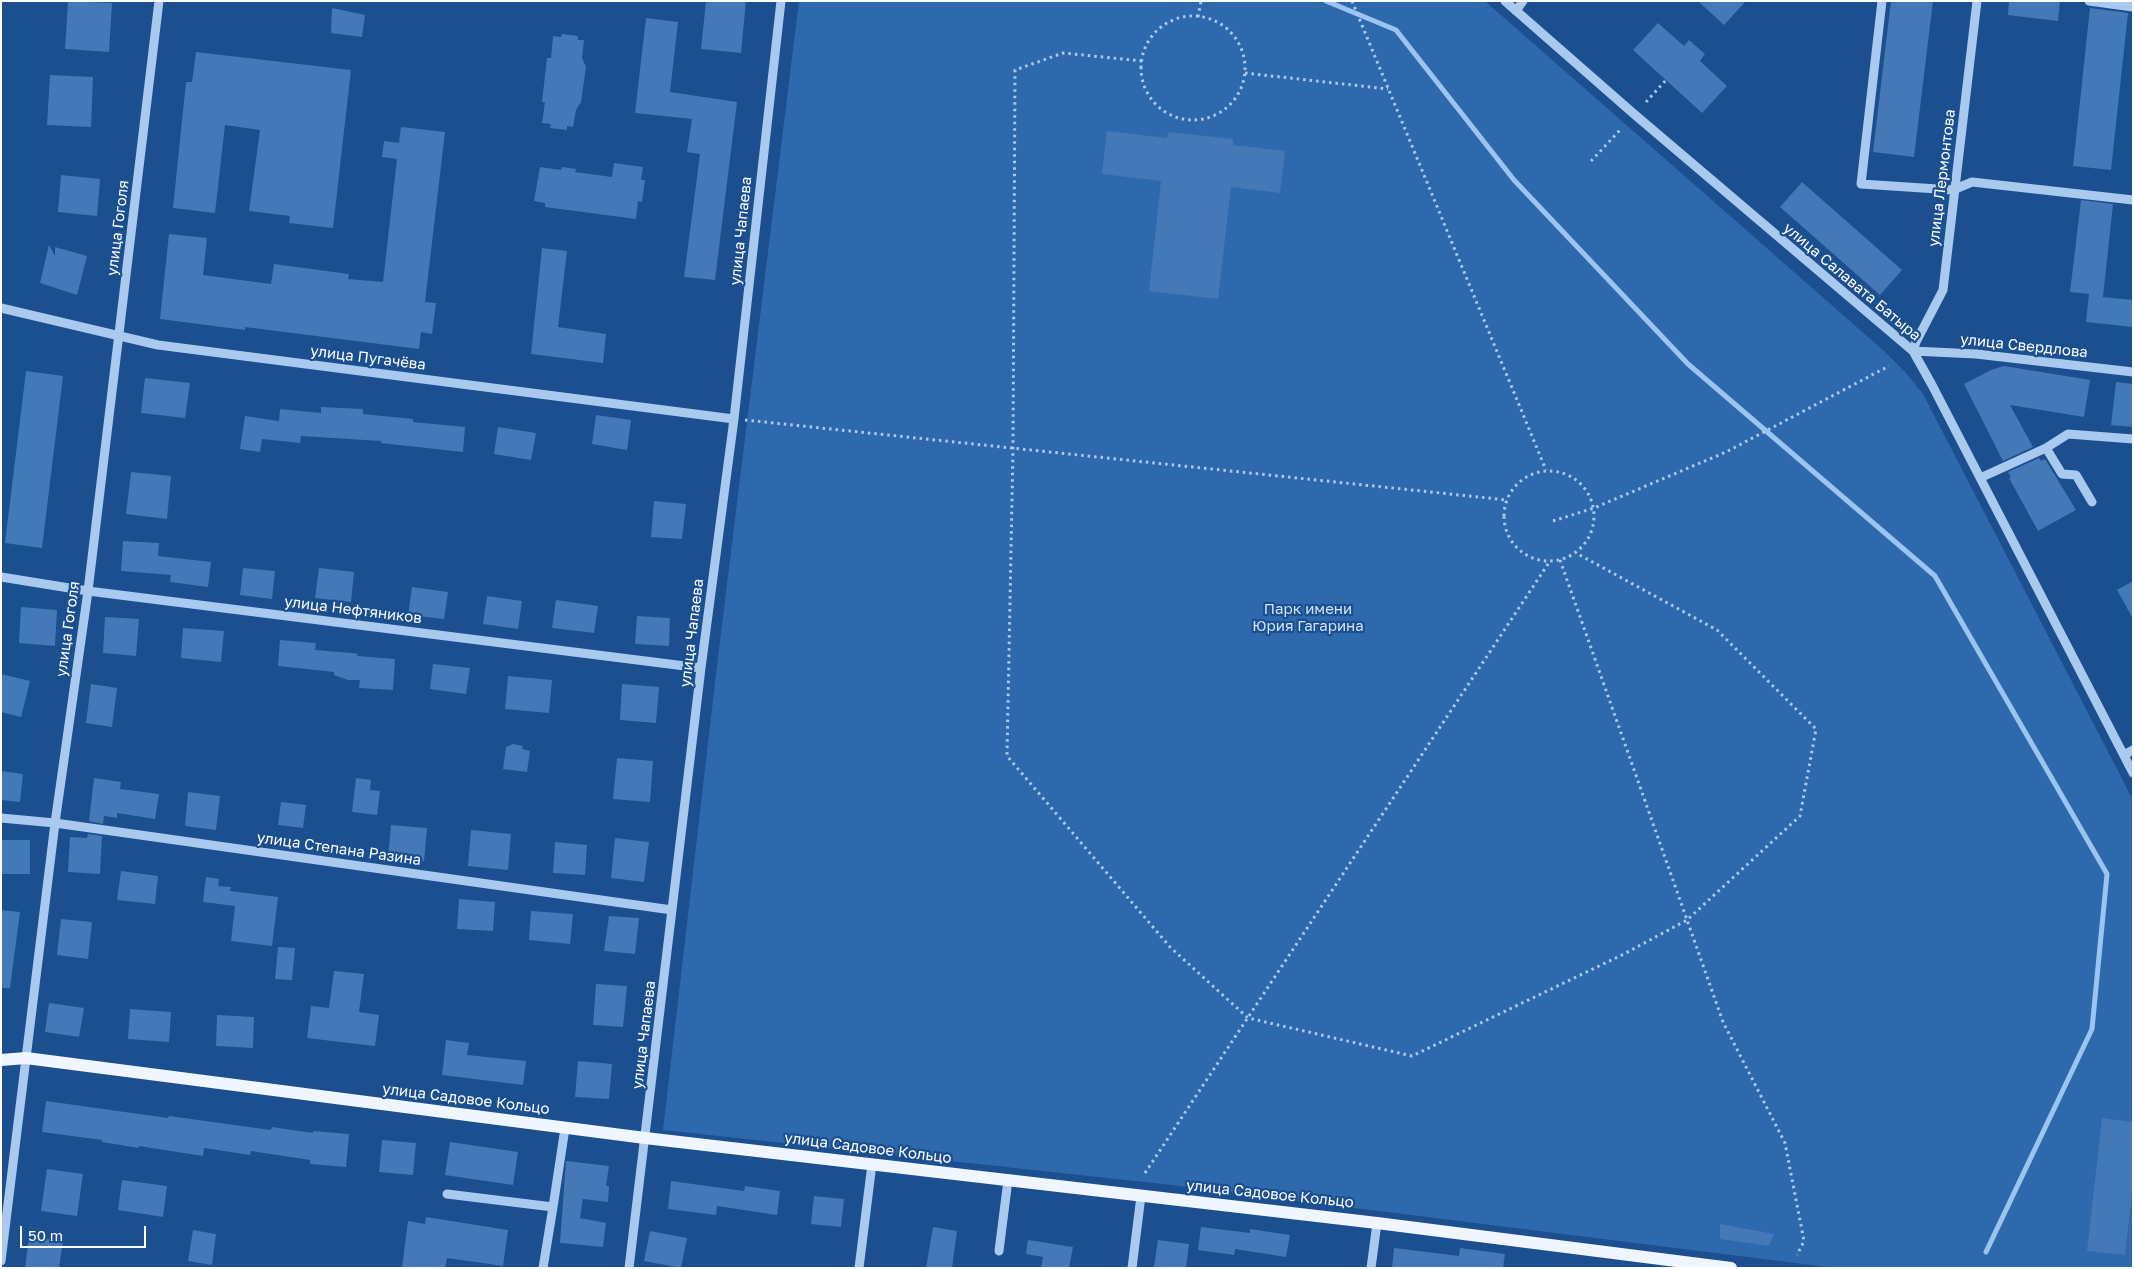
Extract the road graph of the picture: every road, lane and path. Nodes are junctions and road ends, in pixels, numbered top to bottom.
1 (159, 1) edge
2 (781, 1) edge
3 (1201, 1) edge
4 (1352, 1) edge
5 (1505, 1) edge
6 (1523, 1) edge
7 (1882, 1) edge
8 (1977, 1) edge
9 (2089, 1) edge
10 (2133, 7) edge
11 (1516, 11) junction
12 (1198, 17) junction
13 (1142, 62) junction
14 (1245, 73) junction
15 (1666, 80) dead end
16 (1389, 89) junction
17 (1646, 102) dead end
18 (1621, 129) dead end
19 (1591, 161) dead end
20 (1954, 190) junction
21 (2133, 200) edge
22 (1, 308) edge
23 (118, 335) junction
24 (1913, 351) junction
25 (1889, 366) dead end
26 (2133, 372) edge
27 (734, 419) junction
28 (2133, 439) edge
29 (1013, 448) junction
30 (2046, 448) junction
31 (1546, 470) junction
32 (1980, 478) junction
33 (1507, 500) junction
34 (2092, 502) dead end
35 (1594, 508) junction
36 (1553, 521) dead end
37 (1576, 553) junction
38 (1560, 560) junction
39 (1550, 561) junction
40 (1, 577) edge
41 (88, 590) junction
42 (701, 668) junction
43 (2133, 750) edge
44 (2124, 755) junction
45 (2133, 773) edge
46 (1, 818) edge
47 (54, 823) junction
48 (672, 910) junction
49 (1687, 920) junction
50 (1248, 1018) junction
51 (26, 1058) junction
52 (1, 1060) edge
53 (565, 1128) junction
54 (645, 1138) junction
55 (872, 1164) junction
56 (1145, 1173) dead end
57 (1008, 1180) junction
58 (447, 1194) dead end
59 (1141, 1196) junction
60 (553, 1208) junction
61 (1377, 1223) junction
62 (999, 1251) dead end
63 (1797, 1255) dead end
64 (1, 1261) edge
65 (543, 1268) edge
66 (630, 1268) edge
67 (859, 1268) edge
68 (1132, 1268) edge
69 (1371, 1268) edge
70 (1731, 1268) edge

1 - 23 street, улица Гоголя
2 - 27 street, улица Чапаева
3 - 12 path
4 - 16 path
5 - 11 street, улица Салавата Батыра
6 - 11 street
7 - 20 street
8 - 20 street, улица Лермонтова
9 - 10 street
11 - 24 street, улица Салавата Батыра
12 - 13 path
12 - 14 path
13 - 14 path
13 - 29 path
14 - 16 path
15 - 17 path
16 - 31 path
18 - 19 path
20 - 21 street
20 - 24 street, улица Лермонтова
22 - 23 street, улица Пугачёва
23 - 27 street, улица Пугачёва
23 - 41 street, улица Гоголя
24 - 26 street, улица Свердлова
24 - 32 street, улица Салавата Батыра
25 - 35 path
27 - 29 path
27 - 42 street, улица Чапаева
28 - 30 street
29 - 33 path
29 - 50 path
30 - 32 street
30 - 34 street
31 - 33 path
31 - 35 path
32 - 44 street, улица Салавата Батыра
33 - 39 path
35 - 36 path
35 - 37 path
37 - 38 path
37 - 49 path
38 - 39 path
38 - 49 path
39 - 50 path
40 - 41 street, улица Нефтяников
41 - 42 street, улица Нефтяников
41 - 47 street, улица Гоголя
42 - 48 street, улица Чапаева
43 - 44 street
44 - 45 street, улица Салавата Батыра
46 - 47 street, улица Степана Разина
47 - 48 street, улица Степана Разина
47 - 51 street, улица Гоголя
48 - 54 street, улица Чапаева
49 - 50 path
49 - 63 path
50 - 56 path
51 - 52 main road, улица Садовое Кольцо
51 - 53 main road, улица Садовое Кольцо
51 - 64 street, улица Гоголя
53 - 54 main road, улица Садовое Кольцо
53 - 60 street
54 - 55 main road, улица Садовое Кольцо
54 - 66 street, улица Чапаева
55 - 57 main road, улица Садовое Кольцо
55 - 67 street
57 - 59 main road, улица Садовое Кольцо
57 - 62 street
58 - 60 street
59 - 61 main road, улица Садовое Кольцо
59 - 68 street
60 - 65 street
61 - 69 street
61 - 70 main road, улица Садовое Кольцо

